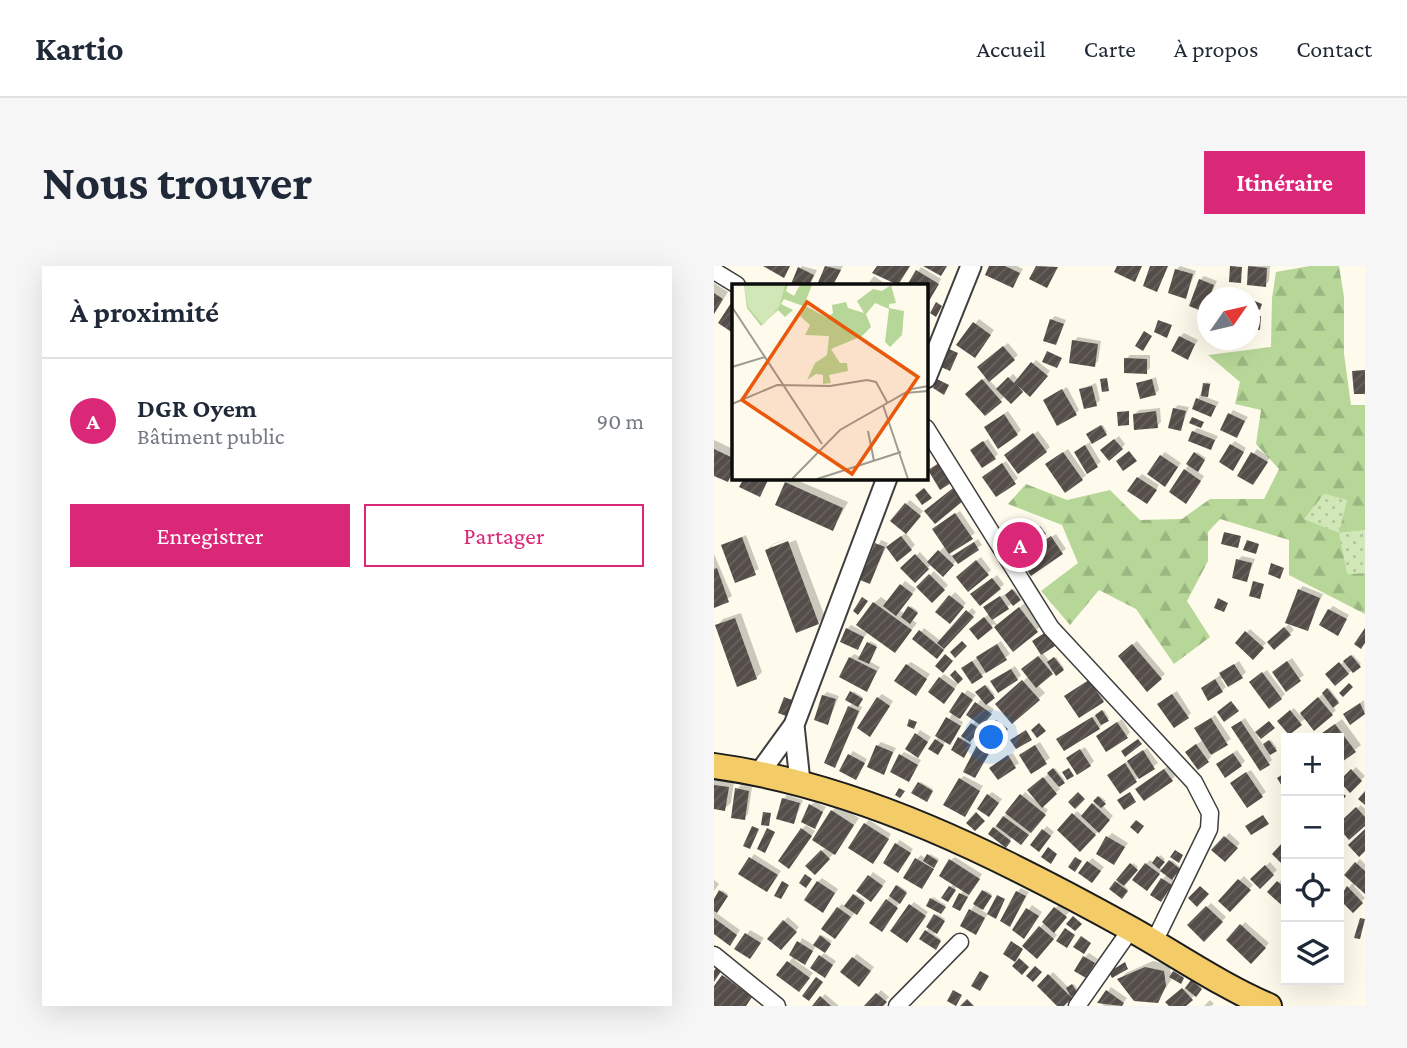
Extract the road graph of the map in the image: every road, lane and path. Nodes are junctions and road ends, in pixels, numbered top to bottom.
1 (971, 266) edge
2 (714, 271) edge
3 (735, 284) edge
4 (928, 373) edge
5 (928, 431) edge
6 (886, 480) edge
7 (794, 725) junction
8 (714, 766) edge
9 (760, 772) junction
10 (800, 782) junction
11 (1131, 929) junction
12 (960, 942) dead end
13 (1154, 942) junction
14 (714, 955) edge
15 (1258, 1003) edge
16 (777, 1006) edge
17 (897, 1006) edge
18 (1077, 1006) edge

1 - 4 street
2 - 3 street
5 - 13 street
6 - 7 street
7 - 9 street
7 - 10 street
8 - 9 main road
9 - 10 main road
10 - 11 main road
11 - 13 main road
11 - 18 street
12 - 17 street
13 - 15 main road
14 - 16 street

